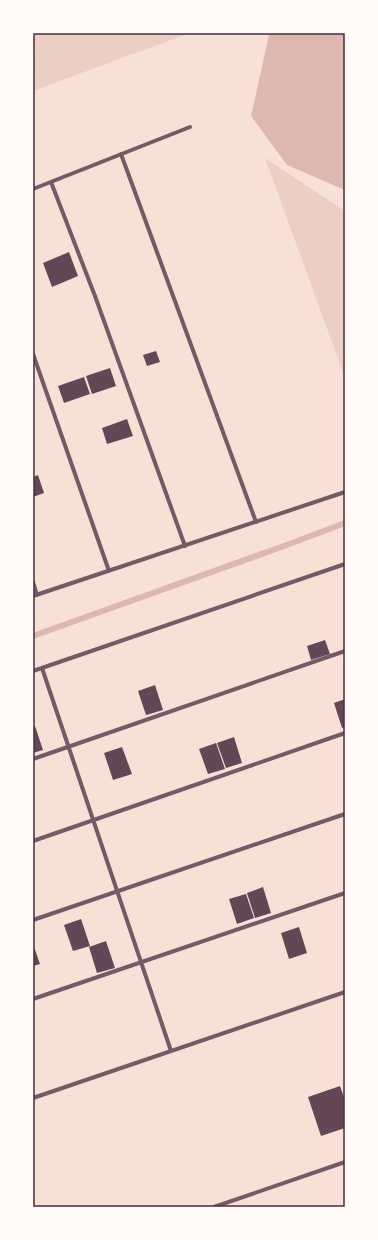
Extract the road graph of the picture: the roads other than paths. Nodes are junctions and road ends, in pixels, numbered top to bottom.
1 (190, 127) dead end
2 (121, 154) junction
3 (50, 182) junction
4 (33, 189) edge
5 (33, 354) edge
6 (345, 492) edge
7 (256, 522) junction
8 (185, 546) junction
9 (345, 564) edge
10 (109, 571) junction
11 (33, 582) edge
12 (35, 596) edge
13 (345, 651) edge
14 (42, 668) junction
15 (33, 671) edge
16 (345, 733) edge
17 (69, 747) junction
18 (33, 760) edge
19 (345, 814) edge
20 (93, 820) junction
21 (33, 841) edge
22 (117, 892) junction
23 (345, 893) edge
24 (33, 920) edge
25 (141, 962) junction
26 (345, 992) edge
27 (33, 999) edge
28 (171, 1051) junction
29 (33, 1098) edge
30 (345, 1162) edge
31 (214, 1207) edge

1 - 2 street
2 - 3 street
2 - 7 street
3 - 4 street
3 - 8 street
5 - 10 street
6 - 7 street
7 - 8 street
8 - 10 street
9 - 14 street
10 - 12 street
11 - 12 street
13 - 17 street
14 - 15 street
14 - 17 street
16 - 20 street
17 - 18 street
17 - 20 street
19 - 22 street
20 - 21 street
20 - 22 street
22 - 24 street
22 - 25 street
23 - 25 street
25 - 27 street
25 - 28 street
26 - 28 street
28 - 29 street
30 - 31 street

